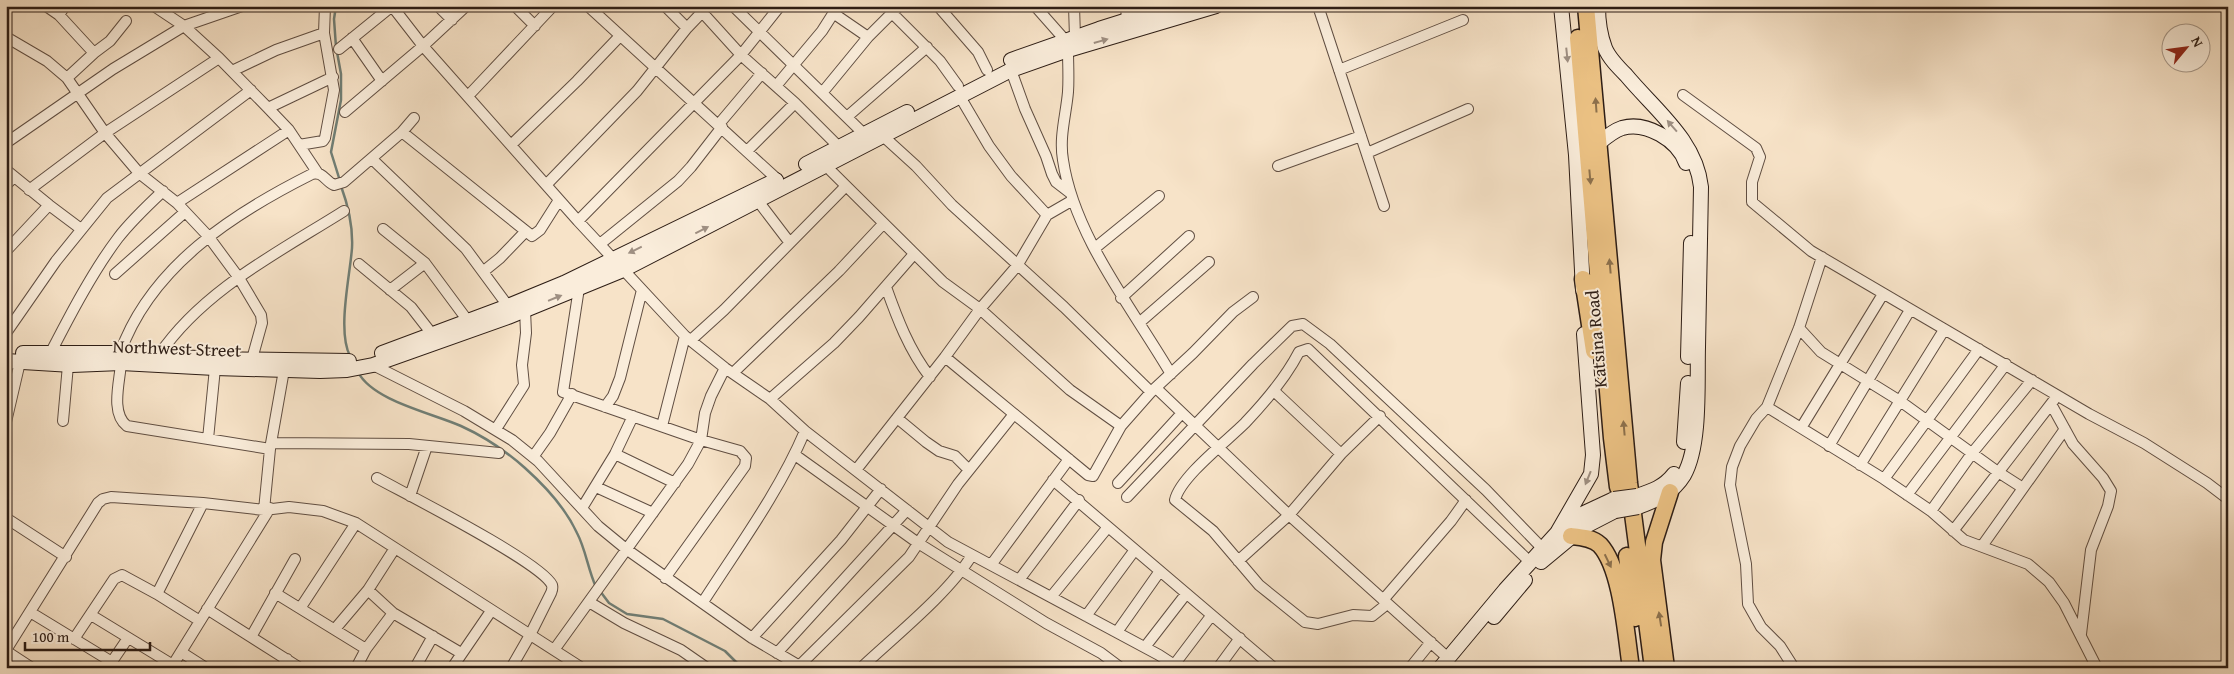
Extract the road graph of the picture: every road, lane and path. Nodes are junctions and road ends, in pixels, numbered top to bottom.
1 (46, 6) edge
2 (154, 6) edge
3 (242, 6) edge
4 (325, 6) edge
5 (392, 6) edge
6 (438, 6) edge
7 (466, 6) edge
8 (515, 6) edge
9 (553, 6) edge
10 (588, 6) edge
11 (665, 6) edge
12 (732, 6) edge
13 (780, 6) edge
14 (938, 6) edge
15 (1035, 6) edge
16 (1074, 6) edge
17 (1172, 6) edge
18 (1216, 6) edge
19 (1318, 6) edge
20 (1562, 6) edge
21 (1576, 6) edge
22 (1586, 6) edge
23 (1598, 6) edge
24 (224, 9) edge
25 (705, 9) edge
26 (836, 10) edge
27 (896, 10) edge
28 (62, 11) edge
29 (1126, 13) edge
30 (452, 20) junction
31 (1463, 20) dead end
32 (126, 21) dead end
33 (184, 26) junction
34 (535, 26) junction
35 (687, 28) junction
36 (324, 33) junction
37 (759, 33) junction
38 (620, 36) junction
39 (6, 37) edge
40 (868, 37) junction
41 (352, 38) junction
42 (1069, 42) junction
43 (423, 46) junction
44 (927, 47) junction
45 (339, 49) dead end
46 (94, 53) junction
47 (741, 54) junction
48 (219, 58) junction
49 (795, 65) junction
50 (655, 66) junction
51 (987, 70) junction
52 (1011, 70) junction
53 (1339, 70) junction
54 (232, 71) junction
55 (762, 73) junction
56 (333, 77) junction
57 (67, 78) junction
58 (382, 81) junction
59 (776, 86) junction
60 (251, 90) junction
61 (959, 91) junction
62 (78, 92) junction
63 (822, 93) junction
64 (468, 96) junction
65 (1683, 96) dead end
66 (693, 102) junction
67 (795, 103) junction
68 (268, 108) junction
69 (1468, 109) dead end
70 (345, 112) dead end
71 (848, 116) junction
72 (414, 118) dead end
73 (720, 125) junction
74 (290, 130) junction
75 (402, 132) junction
76 (105, 133) junction
77 (864, 134) junction
78 (883, 136) junction
79 (1361, 136) junction
80 (6, 143) edge
81 (1599, 143) junction
82 (512, 144) junction
83 (300, 145) junction
84 (838, 146) junction
85 (748, 150) junction
86 (1062, 152) junction
87 (1367, 153) junction
88 (1046, 156) junction
89 (372, 159) junction
90 (825, 165) junction
91 (1278, 166) dead end
92 (318, 172) junction
93 (10, 173) edge
94 (139, 173) junction
95 (778, 180) junction
96 (6, 185) edge
97 (546, 185) junction
98 (845, 187) junction
99 (29, 190) junction
100 (163, 191) junction
101 (1071, 196) junction
102 (1159, 196) dead end
103 (559, 200) junction
104 (758, 201) junction
105 (177, 203) junction
106 (48, 205) junction
107 (1384, 206) dead end
108 (344, 211) dead end
109 (185, 212) junction
110 (1047, 215) junction
111 (578, 220) junction
112 (883, 224) junction
113 (81, 228) junction
114 (383, 229) dead end
115 (526, 231) junction
116 (208, 236) junction
117 (1189, 236) dead end
118 (790, 243) junction
119 (600, 244) junction
120 (7, 248) edge
121 (1095, 248) junction
122 (914, 254) junction
123 (1822, 257) junction
124 (1209, 262) dead end
125 (425, 263) junction
126 (359, 264) dead end
127 (619, 265) junction
128 (1017, 266) junction
129 (484, 271) junction
130 (115, 274) dead end
131 (239, 278) junction
132 (1583, 279) junction
133 (886, 287) junction
134 (579, 288) junction
135 (390, 290) junction
136 (642, 290) junction
137 (1883, 294) junction
138 (1121, 298) junction
139 (1253, 298) dead end
140 (508, 306) junction
141 (980, 309) junction
142 (525, 310) junction
143 (1910, 310) junction
144 (468, 321) junction
145 (1139, 323) junction
146 (1799, 328) junction
147 (1944, 330) junction
148 (6, 333) edge
149 (432, 334) junction
150 (688, 338) junction
151 (1979, 349) junction
152 (6, 352) edge
153 (50, 354) junction
154 (159, 355) junction
155 (945, 357) junction
156 (121, 358) junction
157 (252, 359) junction
158 (13, 362) edge
159 (364, 364) junction
160 (1840, 364) junction
161 (2006, 364) junction
162 (68, 365) junction
163 (346, 366) junction
164 (215, 368) junction
165 (284, 370) junction
166 (729, 371) junction
167 (1171, 374) junction
168 (930, 376) junction
169 (1868, 380) junction
170 (2032, 380) junction
171 (1374, 385) junction
172 (1153, 390) junction
173 (1274, 391) junction
174 (572, 394) junction
175 (2058, 395) junction
176 (770, 399) junction
177 (1361, 399) junction
178 (1900, 401) junction
179 (2050, 404) junction
180 (605, 406) junction
181 (1767, 407) junction
182 (1182, 413) junction
183 (1014, 414) junction
184 (633, 416) junction
185 (1380, 416) junction
186 (897, 418) junction
187 (1926, 419) junction
188 (63, 421) dead end
189 (6, 422) edge
190 (1196, 424) junction
191 (662, 426) junction
192 (1121, 426) junction
193 (1801, 428) junction
194 (496, 429) junction
195 (2065, 429) junction
196 (805, 431) junction
197 (1950, 436) junction
198 (208, 439) junction
199 (701, 440) junction
200 (271, 446) junction
201 (427, 446) junction
202 (1830, 446) junction
203 (1220, 447) junction
204 (1973, 452) junction
205 (499, 453) dead end
206 (615, 454) junction
207 (1340, 454) junction
208 (795, 455) junction
209 (533, 456) junction
210 (1069, 459) junction
211 (1860, 465) junction
212 (856, 470) junction
213 (969, 470) junction
214 (1998, 472) junction
215 (1617, 476) junction
216 (377, 478) dead end
217 (1053, 480) junction
218 (1884, 480) junction
219 (675, 483) junction
220 (1118, 483) dead end
221 (596, 487) junction
222 (2023, 488) junction
223 (881, 489) junction
224 (1670, 492) junction
225 (1907, 495) junction
226 (410, 496) junction
227 (1127, 497) dead end
228 (2228, 499) edge
229 (1079, 500) junction
230 (1466, 500) junction
231 (1637, 501) junction
232 (203, 503) junction
233 (868, 506) junction
234 (582, 508) junction
235 (267, 509) junction
236 (907, 510) junction
237 (1931, 511) junction
238 (652, 513) junction
239 (1289, 515) junction
240 (6, 518) edge
241 (356, 523) junction
242 (893, 526) junction
243 (928, 526) junction
244 (1108, 526) junction
245 (1953, 531) junction
246 (1564, 535) junction
247 (918, 544) junction
248 (1982, 546) junction
249 (395, 548) junction
250 (1542, 548) junction
251 (626, 549) junction
252 (1134, 550) junction
253 (972, 555) junction
254 (66, 557) junction
255 (295, 559) dead end
256 (1238, 561) junction
257 (1530, 562) junction
258 (991, 565) junction
259 (1160, 570) junction
260 (960, 571) junction
261 (665, 578) junction
262 (1019, 580) junction
263 (368, 590) junction
264 (276, 593) junction
265 (157, 594) junction
266 (594, 594) junction
267 (1186, 594) junction
268 (1050, 597) junction
269 (703, 602) junction
270 (1385, 602) junction
271 (301, 607) junction
272 (207, 609) junction
273 (491, 611) junction
274 (30, 612) junction
275 (393, 613) junction
276 (92, 615) junction
277 (1086, 616) junction
278 (1211, 616) junction
279 (200, 621) junction
280 (335, 629) junction
281 (1116, 632) junction
282 (530, 635) junction
283 (2081, 635) junction
284 (433, 636) junction
285 (251, 637) junction
286 (128, 638) junction
287 (752, 638) junction
288 (1240, 638) junction
289 (74, 639) junction
290 (1431, 642) junction
291 (1144, 647) junction
292 (366, 649) junction
293 (6, 650) edge
294 (554, 650) junction
295 (181, 652) junction
296 (461, 653) junction
297 (777, 653) junction
298 (284, 664) edge
299 (1447, 664) edge
300 (110, 665) edge
301 (172, 666) edge
302 (1177, 666) edge
303 (801, 667) edge
304 (32, 668) edge
305 (206, 668) edge
306 (300, 668) edge
307 (356, 668) edge
308 (415, 668) edge
309 (452, 668) edge
310 (511, 668) edge
311 (582, 668) edge
312 (707, 668) edge
313 (861, 668) edge
314 (1121, 668) edge
315 (1218, 668) edge
316 (1274, 668) edge
317 (1410, 668) edge
318 (1631, 668) edge
319 (1642, 668) edge
320 (1653, 668) edge
321 (1666, 668) edge
322 (1794, 668) edge
323 (2096, 668) edge

1 - 28 street
2 - 33 street
3 - 24 street
4 - 36 street
5 - 41 street
5 - 43 street
6 - 30 street
7 - 30 street
8 - 34 street
9 - 34 street
10 - 38 street
11 - 35 street
12 - 37 street
13 - 37 street
14 - 51 street
15 - 42 street
16 - 42 street
17 - 29 main road
42 -> 18 main road
19 - 53 street
20 -> 132 main road
21 -> 215 highway, Katsina Road
81 -> 22 highway, Katsina Road
224 -> 23 main road
24 - 33 street
25 - 35 street
25 - 47 street
26 - 40 street
26 - 49 street
27 - 40 street
27 - 44 street
28 - 46 street
29 - 42 main road
30 - 43 street
31 - 53 street
32 - 46 street
33 - 48 street
33 - 62 street
34 - 64 street
35 - 50 street
36 - 54 street
36 - 56 street
37 - 47 street
37 - 49 street
38 - 50 street
38 - 82 street
39 - 57 street
40 - 63 street
41 - 45 street
41 - 58 street
42 - 51 main road
42 - 52 main road
42 - 86 street
43 - 58 street
43 - 64 street
44 - 61 street
44 - 71 street
46 - 57 street
47 - 55 street
47 - 66 street
48 - 54 street
48 - 76 street
49 - 59 street
49 - 63 street
50 - 66 street
50 - 97 street
51 - 61 main road
52 - 61 main road
52 - 88 street
53 - 79 street
54 - 60 street
55 - 59 street
55 - 73 street
56 - 68 street
56 - 83 street
57 - 62 street
58 - 70 street
59 - 67 street
60 - 68 street
60 - 94 street
61 - 77 main road
61 - 78 main road
61 - 110 street
62 - 76 street
62 - 80 street
63 - 71 street
64 - 82 street
65 - 123 street
66 - 73 street
66 - 111 street
67 - 84 street
67 - 85 street
68 - 74 street
69 - 87 street
71 - 77 street
72 - 75 street
73 - 85 street
73 - 119 street
74 - 83 street
74 - 105 street
75 - 89 street
75 - 115 street
76 - 94 street
76 - 99 street
77 - 84 main road
78 - 90 main road
78 - 128 street
79 - 87 street
79 - 91 street
81 - 231 main road
320 -> 81 highway, Katsina Road
82 - 97 street
83 - 92 street
84 - 95 main road
85 - 95 street
86 - 88 street
86 - 101 street
87 - 107 street
88 - 101 street
89 - 92 street
89 - 129 street
90 - 98 street
90 - 104 main road
92 - 116 street
93 - 96 street
93 - 99 street
94 - 100 street
94 - 113 street
95 -> 127 main road
97 - 103 street
98 - 112 street
98 - 118 street
99 - 106 street
100 - 105 street
100 - 153 street
101 - 110 street
101 - 121 street
102 - 121 street
103 - 111 street
103 - 115 street
104 - 118 street
127 -> 104 main road
105 - 109 street
106 - 113 street
106 - 120 street
108 - 131 street
109 - 116 street
109 - 130 street
110 - 128 street
111 - 119 street
112 - 122 street
112 - 166 street
113 - 148 street
114 - 125 street
115 - 129 street
116 - 131 street
116 - 156 street
117 - 138 street
118 - 150 street
119 - 127 street
121 - 138 street
122 - 133 street
122 - 141 street
123 - 137 street
123 - 146 street
124 - 145 street
125 - 135 street
125 - 144 street
126 - 135 street
127 - 134 main road
127 - 136 street
127 - 140 main road
128 - 141 street
128 - 172 street
129 - 140 street
131 - 154 street
131 - 157 street
132 - 215 highway
132 -> 246 main road
133 - 168 street
133 - 176 street
142 -> 134 main road
134 - 174 street
135 - 149 street
136 - 150 street
136 - 180 street
137 - 143 street
137 - 160 street
138 - 145 street
139 - 167 street
140 - 144 main road
141 - 155 street
141 - 192 street
142 - 159 main road
142 - 194 street
143 - 147 street
143 - 169 street
144 - 149 main road
145 - 167 street
146 - 160 street
146 - 181 street
147 - 151 street
147 - 178 street
149 - 159 main road
150 - 166 street
150 - 191 street
151 - 161 street
151 - 187 street
152 - 153 main road, Northwest Street
153 - 156 main road, Northwest Street
154 - 156 main road, Northwest Street
154 - 157 main road, Northwest Street
155 - 168 street
155 - 183 street
156 - 162 main road, Northwest Street
156 - 164 main road, Northwest Street
156 - 198 street
157 - 163 main road, Northwest Street
158 - 162 main road, Northwest Street
158 - 189 street
159 - 163 main road
159 - 194 street
160 - 169 street
160 - 193 street
161 - 170 street
161 - 197 street
162 - 188 street
163 - 165 main road, Northwest Street
164 - 165 main road, Northwest Street
164 - 198 street
165 - 200 street
166 - 176 street
166 - 199 street
167 - 172 street
168 - 186 street
169 - 178 street
169 - 202 street
170 - 175 street
170 - 204 street
171 - 177 street
171 - 190 street
171 - 250 street
172 - 182 street
172 - 192 street
173 - 177 street
173 - 203 street
173 - 207 street
174 - 180 street
174 - 209 street
175 - 179 street
175 - 228 street
176 - 196 street
177 - 185 street
178 - 187 street
178 - 211 street
179 - 195 street
179 - 214 street
180 - 184 street
181 - 193 street
181 - 322 street
182 - 190 street
182 - 220 street
183 - 210 street
183 - 213 street
184 - 191 street
184 - 206 street
185 - 207 street
185 - 230 street
186 - 212 street
186 - 213 street
187 - 197 street
187 - 218 street
190 - 203 street
190 - 227 street
191 - 199 street
192 - 210 street
193 - 202 street
194 - 209 street
195 - 222 street
195 - 283 street
196 - 208 street
196 - 212 street
197 - 204 street
197 - 225 street
198 - 200 street
199 - 219 street
199 - 261 street
200 - 201 street
200 - 235 street
201 - 205 street
201 - 226 street
202 - 211 street
203 - 239 street
203 - 256 street
204 - 214 street
204 - 237 street
206 - 219 street
206 - 221 street
207 - 239 street
208 - 233 street
208 - 269 street
209 - 234 street
210 - 217 street
211 - 218 street
212 - 223 street
213 - 243 street
214 - 222 street
214 - 245 street
215 - 319 highway, Katsina Road
216 - 226 street
217 - 229 street
217 - 258 street
218 - 225 street
219 - 238 street
221 - 234 street
221 - 238 street
222 - 248 street
223 - 233 street
223 - 236 street
224 - 231 main road
321 -> 224 highway
225 - 237 street
226 - 282 street
229 - 244 street
229 - 262 street
230 - 257 street
230 - 270 street
231 - 246 main road, bridge
232 - 235 street
232 - 254 street
232 - 265 street
233 - 242 street
233 - 287 street
234 - 251 street
235 - 241 street
235 - 272 street
236 - 242 street
236 - 243 street
237 - 245 street
238 - 251 street
239 - 256 street
239 - 270 street
240 - 254 street
241 - 249 street
241 - 271 street
242 - 247 street
242 - 297 street
243 - 247 street
243 - 253 street
244 - 252 street
244 - 268 street
245 - 248 street
246 - 250 main road
246 - 299 main road
246 -> 318 highway
247 - 260 street
247 - 303 street
248 - 283 street
249 - 263 street
249 - 273 street
250 - 257 main road
251 - 261 street
251 - 266 street
252 - 259 street
252 - 277 street
253 - 258 street
253 - 260 street
254 - 274 street
255 - 264 street
256 - 270 street
257 - 299 main road
258 - 262 street
259 - 267 street
259 - 281 street
260 - 313 street
260 - 314 street
261 - 269 street
262 - 268 street
263 - 275 street
263 - 280 street
264 - 271 street
264 - 285 street
265 - 276 street
265 - 279 street
266 - 294 street
266 - 312 street
267 - 278 street
267 - 291 street
268 - 277 street
269 - 287 street
270 - 290 street
271 - 280 street
272 - 279 street
272 - 285 street
273 - 282 street
273 - 296 street
274 - 289 street
274 - 293 street
275 - 284 street
275 - 292 street
276 - 286 street
276 - 289 street
277 - 281 street
278 - 288 street
278 - 302 street
279 - 295 street
280 - 292 street
281 - 291 street
282 - 294 street
282 - 310 street
283 - 323 street
284 - 296 street
284 - 308 street
285 - 298 street
286 - 300 street
286 - 301 street
287 - 297 street
288 - 315 street
288 - 316 street
289 - 300 street
290 - 299 street
290 - 317 street
291 - 302 street
292 - 307 street
293 - 304 street
294 - 311 street
295 - 301 street
295 - 305 street
296 - 309 street
297 - 303 street
298 - 306 street

